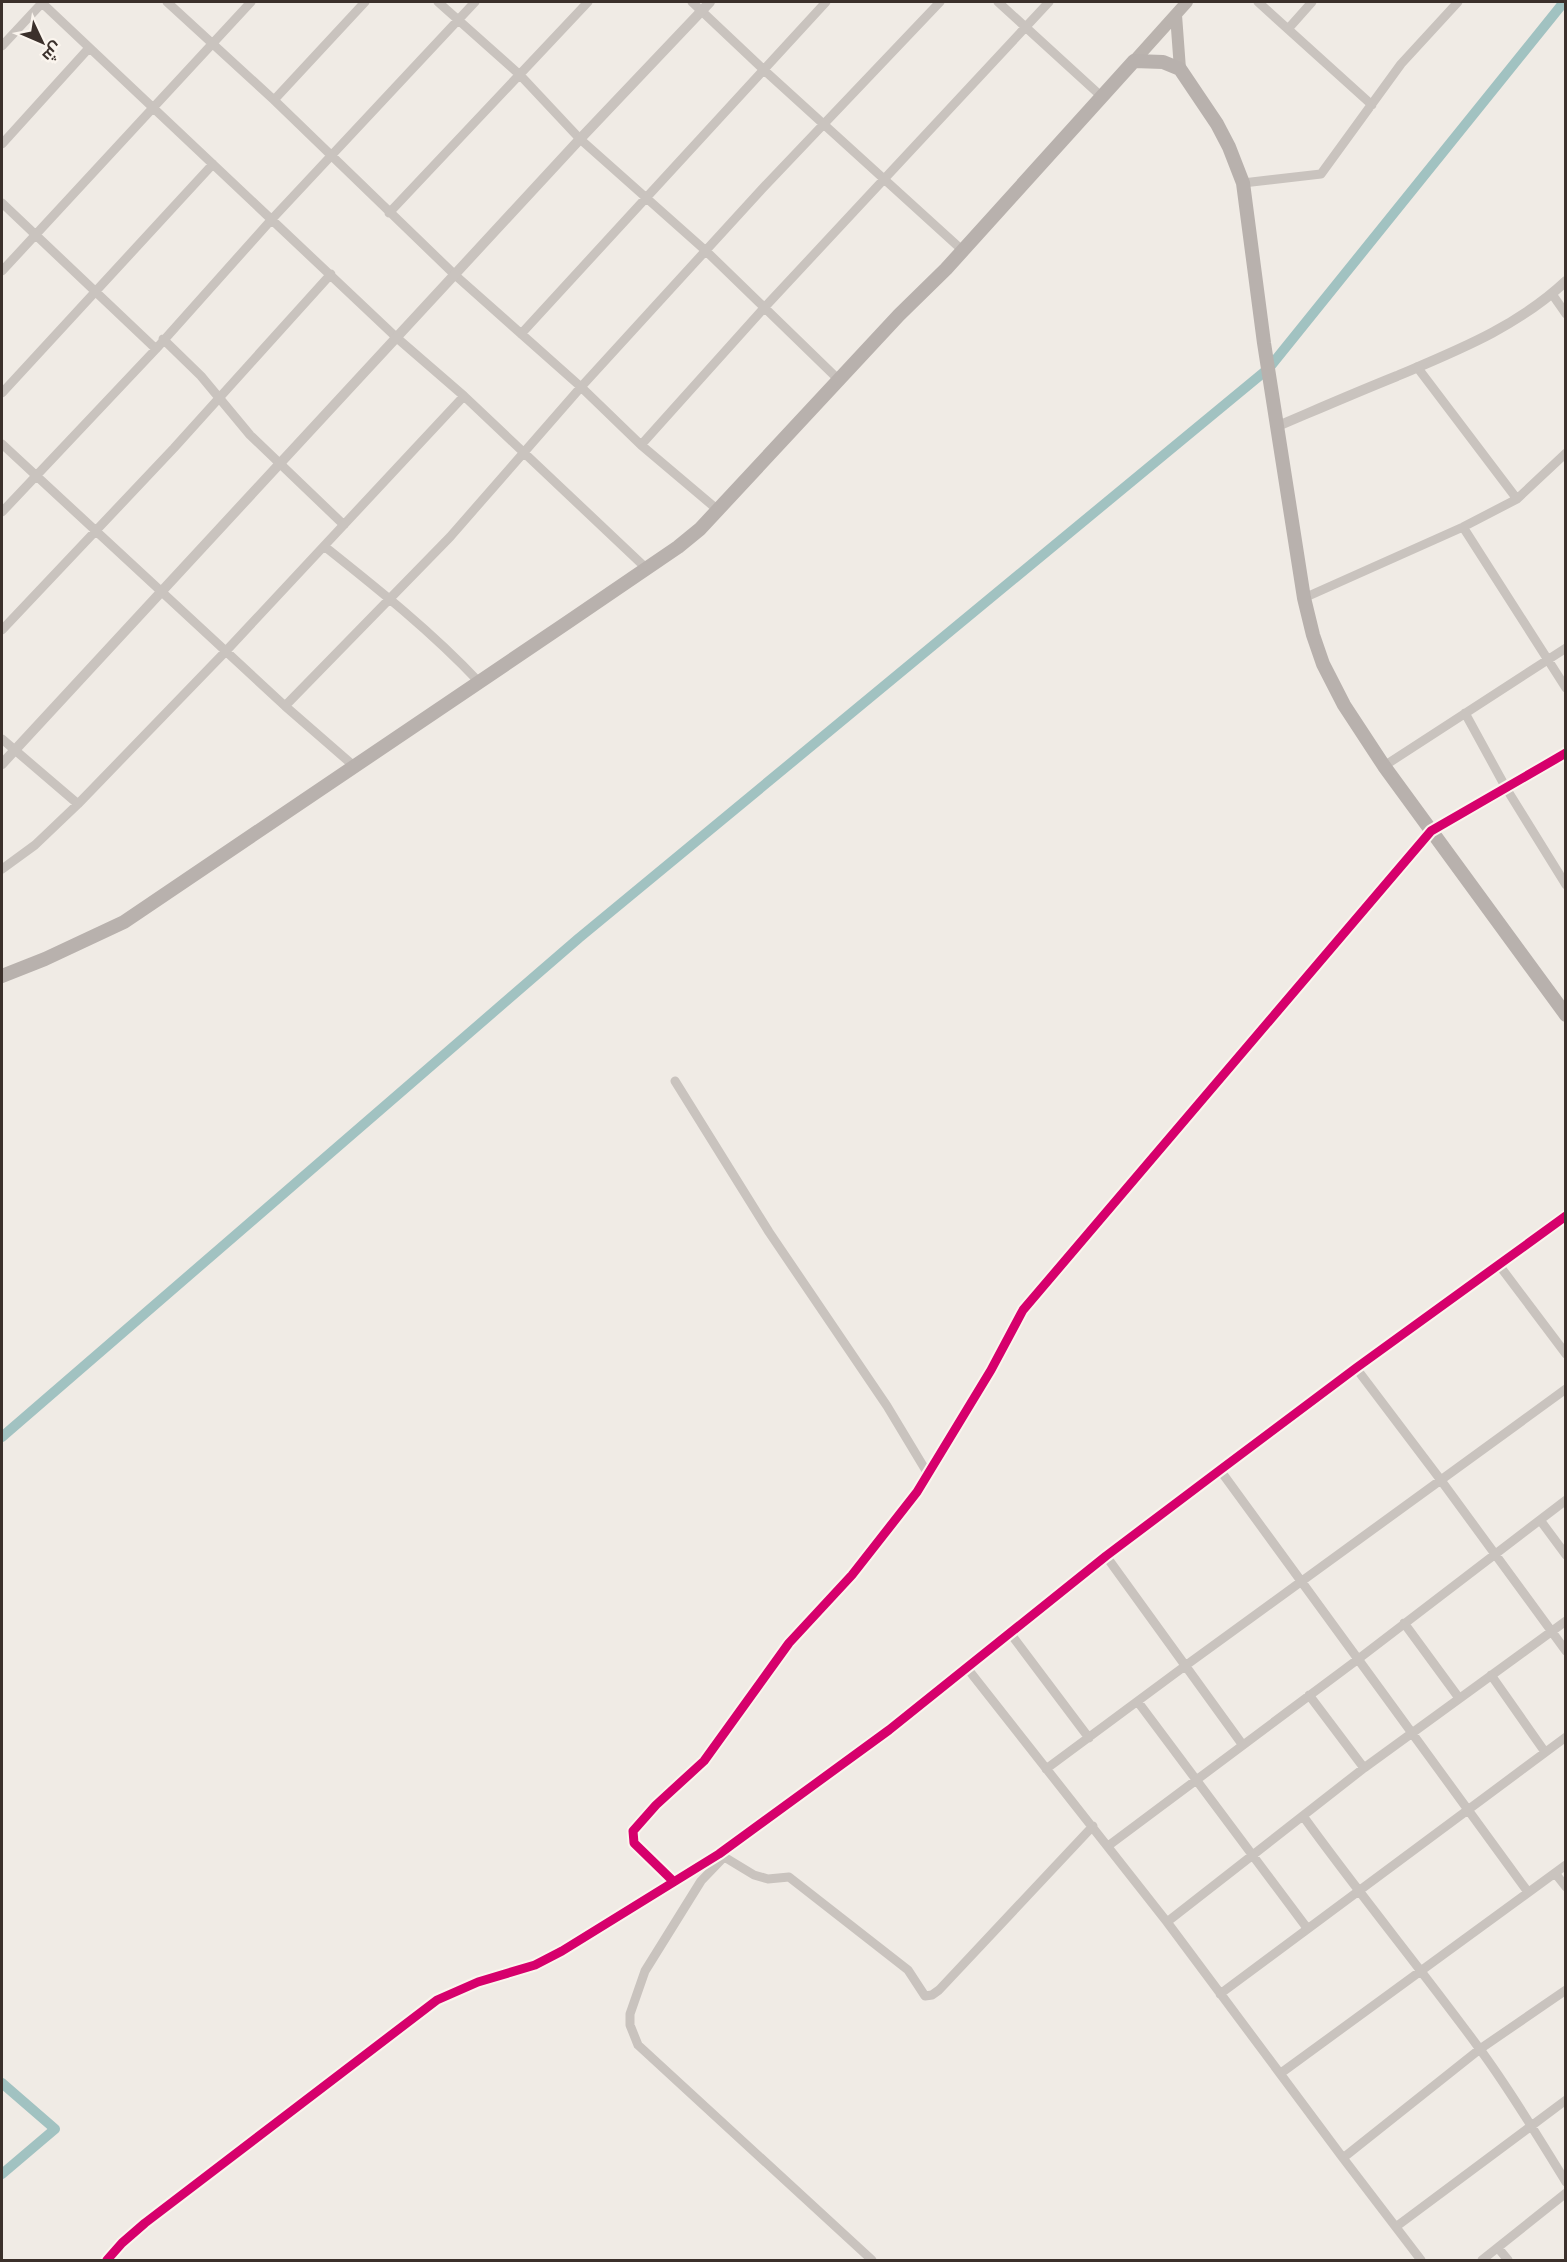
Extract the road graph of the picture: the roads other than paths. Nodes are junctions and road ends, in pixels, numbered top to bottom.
1 (42, 2) edge
2 (167, 2) edge
3 (251, 2) edge
4 (365, 2) edge
5 (438, 2) edge
6 (475, 2) edge
7 (588, 2) edge
8 (692, 2) edge
9 (710, 2) edge
10 (826, 2) edge
11 (940, 2) edge
12 (998, 2) edge
13 (1049, 2) edge
14 (1187, 2) edge
15 (1258, 2) edge
16 (1312, 2) edge
17 (1458, 2) edge
18 (701, 10) junction
19 (1176, 15) junction
20 (458, 20) junction
21 (1025, 26) junction
22 (1288, 29) junction
23 (213, 43) junction
24 (2, 46) edge
25 (89, 48) junction
26 (1134, 61) junction
27 (1180, 69) junction
28 (764, 70) junction
29 (520, 75) junction
30 (1101, 96) junction
31 (274, 100) junction
32 (1372, 105) junction
33 (153, 107) junction
34 (825, 124) junction
35 (580, 139) junction
36 (2, 144) edge
37 (331, 156) junction
38 (213, 164) junction
39 (886, 178) junction
40 (1243, 183) junction
41 (646, 197) junction
42 (2, 202) edge
43 (389, 213) junction
44 (272, 219) junction
45 (36, 233) junction
46 (961, 249) junction
47 (706, 251) junction
48 (2, 271) edge
49 (331, 274) junction
50 (455, 275) junction
51 (1566, 281) edge
52 (95, 291) junction
53 (1552, 294) junction
54 (764, 308) junction
55 (1566, 314) edge
56 (520, 334) junction
57 (398, 338) junction
58 (163, 339) junction
59 (156, 348) junction
60 (1417, 367) junction
61 (840, 381) junction
62 (581, 387) junction
63 (2, 393) edge
64 (464, 396) junction
65 (218, 398) junction
66 (1278, 426) junction
67 (2, 444) edge
68 (641, 445) junction
69 (524, 452) junction
70 (1566, 453) edge
71 (280, 463) junction
72 (35, 476) junction
73 (1517, 499) junction
74 (719, 511) junction
75 (2, 512) edge
76 (344, 525) junction
77 (1463, 527) junction
78 (97, 531) junction
79 (324, 546) junction
80 (647, 569) junction
81 (160, 591) junction
82 (389, 598) junction
83 (1304, 598) junction
84 (2, 630) edge
85 (1566, 648) edge
86 (226, 651) junction
87 (1548, 660) junction
88 (479, 682) junction
89 (1566, 688) edge
90 (285, 706) junction
91 (1465, 713) junction
92 (2, 739) edge
93 (14, 750) junction
94 (1566, 753) edge
95 (2, 764) edge
96 (1384, 766) junction
97 (355, 767) junction
98 (1506, 788) junction
99 (78, 804) junction
100 (1431, 831) junction
101 (2, 869) edge
102 (1566, 885) edge
103 (2, 976) edge
104 (1566, 1015) edge
105 (675, 1081) dead end
106 (1566, 1216) edge
107 (1499, 1266) junction
108 (1566, 1354) edge
109 (1356, 1368) junction
110 (1566, 1389) edge
111 (1220, 1470) junction
112 (928, 1474) junction
113 (1440, 1479) junction
114 (1566, 1500) edge
115 (1540, 1520) junction
116 (1495, 1554) junction
117 (1566, 1555) edge
118 (1106, 1556) junction
119 (1301, 1582) junction
120 (1566, 1621) edge
121 (1404, 1623) junction
122 (1552, 1632) junction
123 (1010, 1633) junction
124 (1566, 1651) edge
125 (1357, 1660) junction
126 (1185, 1666) junction
127 (967, 1668) junction
128 (1491, 1675) junction
129 (1309, 1695) junction
130 (1459, 1698) junction
131 (1138, 1702) junction
132 (1413, 1731) junction
133 (1566, 1737) edge
134 (1089, 1738) junction
135 (1242, 1744) junction
136 (1545, 1752) junction
137 (1364, 1768) junction
138 (1046, 1769) junction
139 (1196, 1779) junction
140 (1468, 1809) junction
141 (1303, 1816) junction
142 (1093, 1826) junction
143 (1107, 1846) junction
144 (1253, 1854) junction
145 (721, 1856) junction
146 (1566, 1865) edge
147 (1555, 1873) junction
148 (673, 1881) junction
149 (1566, 1887) edge
150 (1359, 1892) junction
151 (1528, 1892) junction
152 (1167, 1922) junction
153 (1307, 1928) junction
154 (1420, 1971) junction
155 (1566, 1989) edge
156 (1220, 1994) junction
157 (1480, 2049) junction
158 (1281, 2073) junction
159 (1566, 2100) edge
160 (1531, 2126) junction
161 (1344, 2158) junction
162 (1566, 2182) edge
163 (1566, 2193) edge
164 (1396, 2226) junction
165 (1498, 2248) junction
166 (107, 2260) edge
167 (873, 2260) edge
168 (1421, 2260) edge
169 (1482, 2260) edge
170 (1508, 2260) edge

1 - 24 street
1 - 25 street
2 - 23 street
3 - 23 street
4 - 31 street
5 - 20 street
6 - 20 street
7 - 29 street
8 - 18 street
9 - 18 street
10 - 28 street
11 - 34 street
12 - 21 street
13 - 21 street
14 - 19 main road
15 - 22 street
16 - 22 street
17 - 32 street
18 - 28 street
18 - 35 street
19 - 26 main road
19 - 27 main road
20 - 29 street
20 - 37 street
21 - 30 street
21 - 39 street
22 - 32 street
23 - 31 street
23 - 33 street
25 - 33 street
25 - 36 street
26 - 27 main road
26 - 30 main road
27 - 40 main road
28 - 34 street
28 - 41 street
29 - 35 street
29 - 43 street
30 - 46 main road
31 - 37 street
32 - 40 street
33 - 38 street
33 - 45 street
34 - 39 street
34 - 47 street
35 - 41 street
35 - 50 street
37 - 43 street
37 - 44 street
38 - 44 street
38 - 52 street
39 - 46 street
39 - 54 street
40 - 66 main road
41 - 47 street
41 - 56 street
42 - 45 street
43 - 50 street
44 - 49 street
44 - 58 street
45 - 48 street
45 - 52 street
46 - 61 main road
47 - 54 street
47 - 62 street
49 - 57 street
49 - 65 street
50 - 56 street
50 - 57 street
51 - 53 street
52 - 59 street
52 - 63 street
53 - 55 street
53 - 60 street
54 - 61 street
54 - 68 street
56 - 62 street
57 - 64 street
57 - 71 street
58 - 59 street
58 - 65 street
59 - 72 street
60 - 66 street
60 - 73 street
61 - 74 main road
62 - 68 street
62 - 69 street
64 - 69 street
64 - 76 street
65 - 71 street
65 - 78 street
66 - 83 main road
67 - 72 street
68 - 74 street
69 - 80 street
69 - 82 street
70 - 73 street
71 - 76 street
71 - 81 street
72 - 75 street
72 - 78 street
73 - 77 street
74 - 80 main road
76 - 79 street
77 - 83 street
77 - 87 street
78 - 81 street
78 - 84 street
79 - 82 street
79 - 86 street
80 - 88 main road
81 - 86 street
81 - 93 street
82 - 88 street
82 - 90 street
83 - 96 main road
85 - 87 street
86 - 90 street
86 - 99 street
87 - 89 street
87 - 91 street
88 - 97 main road
90 - 97 street
91 - 96 street
91 - 98 street
92 - 93 street
93 - 95 street
93 - 99 street
94 - 98 street
96 - 100 main road
97 - 103 main road
98 - 100 street
98 - 102 street
99 - 101 street
100 - 104 main road
100 - 112 street
105 - 112 street
106 - 107 street
107 - 108 street
107 - 109 street
109 - 111 street
109 - 113 street
110 - 113 street
111 - 118 street
111 - 119 street
112 - 148 street
113 - 116 street
113 - 119 street
114 - 115 street
115 - 116 street
115 - 117 street
116 - 121 street
116 - 122 street
118 - 123 street
118 - 126 street
119 - 125 street
119 - 126 street
120 - 122 street
121 - 125 street
121 - 130 street
122 - 124 street
122 - 128 street
123 - 127 street
123 - 134 street
125 - 129 street
125 - 132 street
126 - 131 street
126 - 135 street
127 - 138 street
127 - 145 street
128 - 130 street
128 - 136 street
129 - 135 street
129 - 137 street
130 - 132 street
131 - 134 street
131 - 139 street
132 - 137 street
132 - 140 street
133 - 136 street
134 - 138 street
135 - 139 street
136 - 140 street
137 - 141 street
138 - 142 street
139 - 143 street
139 - 144 street
140 - 150 street
140 - 151 street
141 - 144 street
141 - 150 street
142 - 143 street
142 - 145 street
143 - 152 street
144 - 152 street
144 - 153 street
145 - 148 street
145 - 167 street
146 - 147 street
147 - 149 street
147 - 151 street
148 - 166 street
150 - 153 street
150 - 154 street
151 - 154 street
152 - 156 street
153 - 156 street
154 - 157 street
154 - 158 street
155 - 157 street
156 - 158 street
157 - 160 street
157 - 161 street
158 - 161 street
159 - 160 street
160 - 162 street
160 - 164 street
161 - 164 street
163 - 165 street
164 - 168 street
165 - 169 street
165 - 170 street

